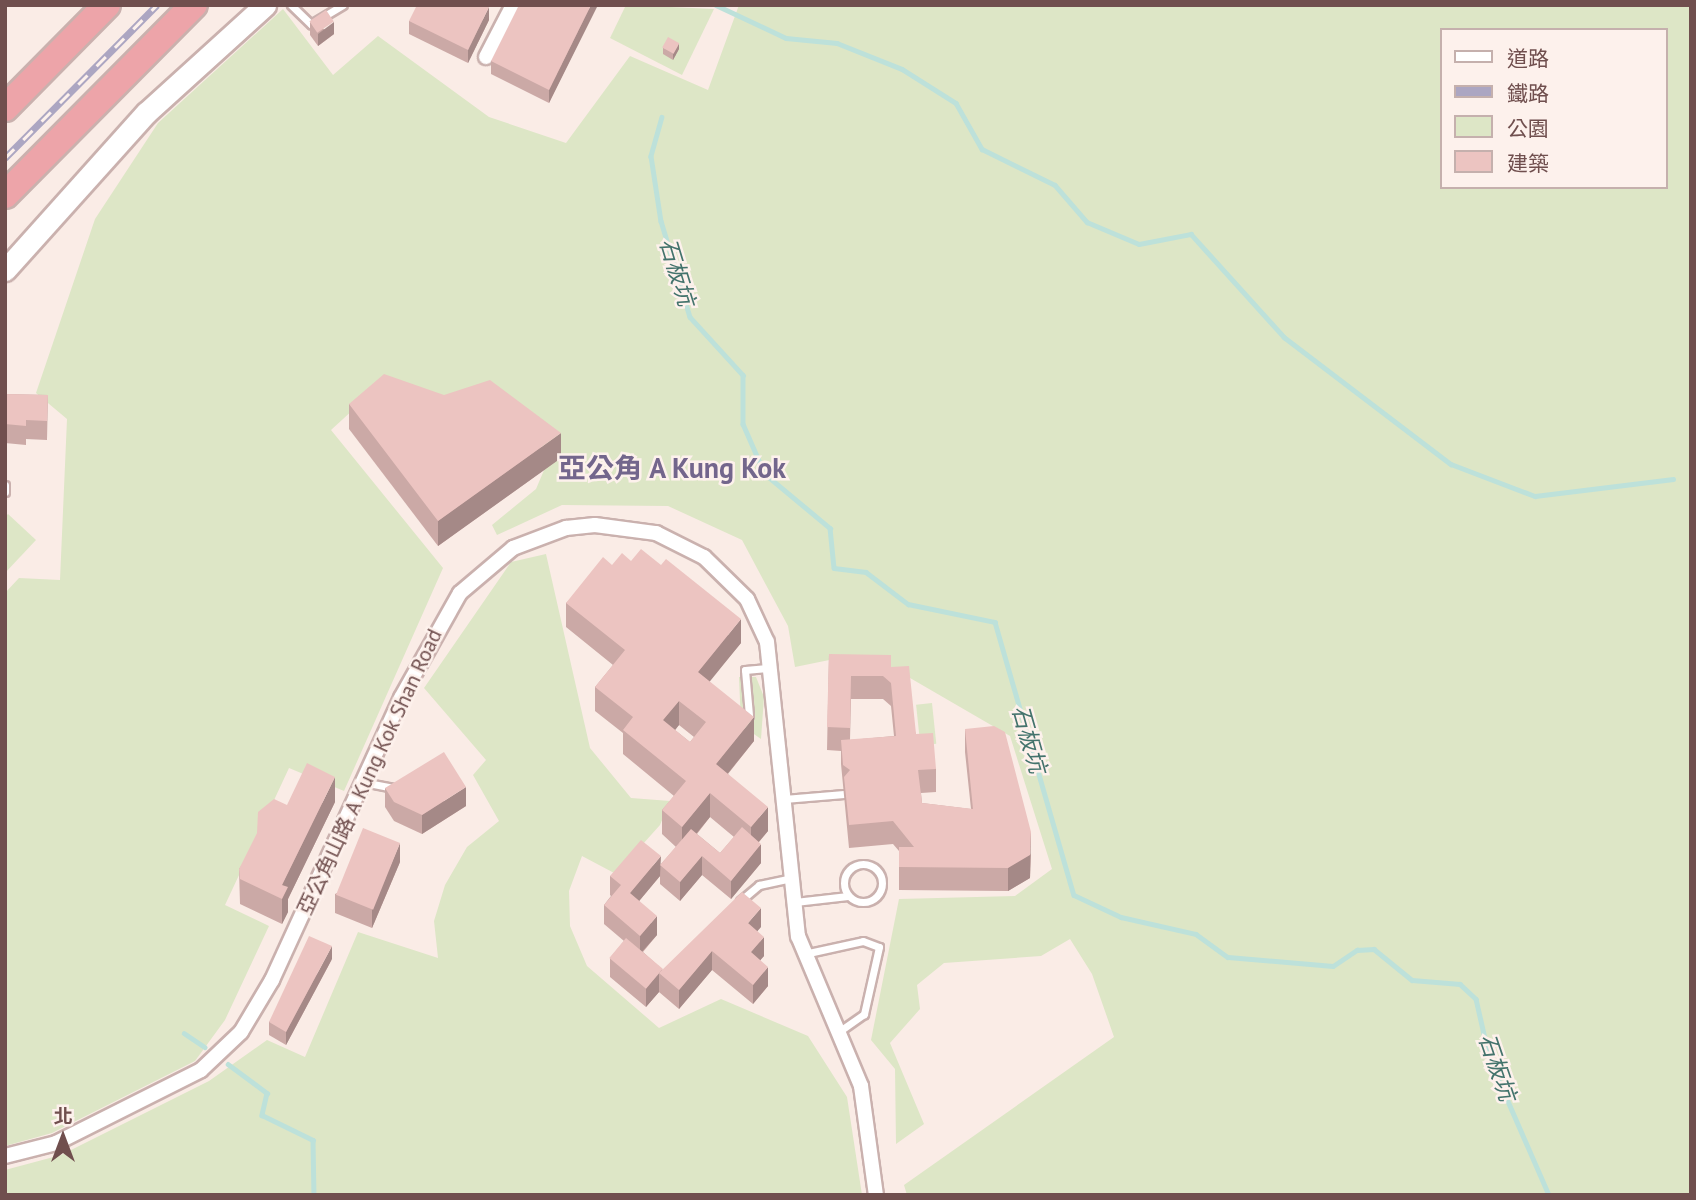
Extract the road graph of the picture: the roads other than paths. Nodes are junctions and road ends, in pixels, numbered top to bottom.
1 (107, 5) edge
2 (194, 5) edge
3 (265, 5) edge
4 (291, 5) edge
5 (343, 5) edge
6 (513, 5) edge
7 (486, 57) dead end
8 (5, 108) edge
9 (5, 195) edge
10 (5, 270) edge
11 (5, 485) edge
12 (5, 492) edge
13 (774, 668) junction
14 (749, 715) edge
15 (362, 781) junction
16 (402, 786) edge
17 (844, 793) edge
18 (784, 799) junction
19 (792, 878) junction
20 (848, 896) junction
21 (794, 902) junction
22 (736, 906) edge
23 (803, 954) junction
24 (837, 1032) junction
25 (5, 1157) edge
26 (876, 1195) edge

1 - 8 highway
2 - 9 highway
3 - 10 main road
4 - 5 lane
6 - 7 street
11 - 12 lane
13 - 14 lane
13 - 15 street, 亞公角山路 A Kung Kok Shan Road
13 - 18 street, 亞公角山路 A Kung Kok Shan Road
15 - 16 lane
15 - 25 street, 亞公角山路 A Kung Kok Shan Road
17 - 18 lane
18 - 19 street, 亞公角山路 A Kung Kok Shan Road
19 - 21 street, 亞公角山路 A Kung Kok Shan Road
19 - 22 lane
20 - 20 lane
20 - 21 lane
21 - 23 street, 亞公角山路 A Kung Kok Shan Road
23 - 24 street, 亞公角山路 A Kung Kok Shan Road
23 - 24 lane
24 - 26 street, 亞公角山路 A Kung Kok Shan Road

